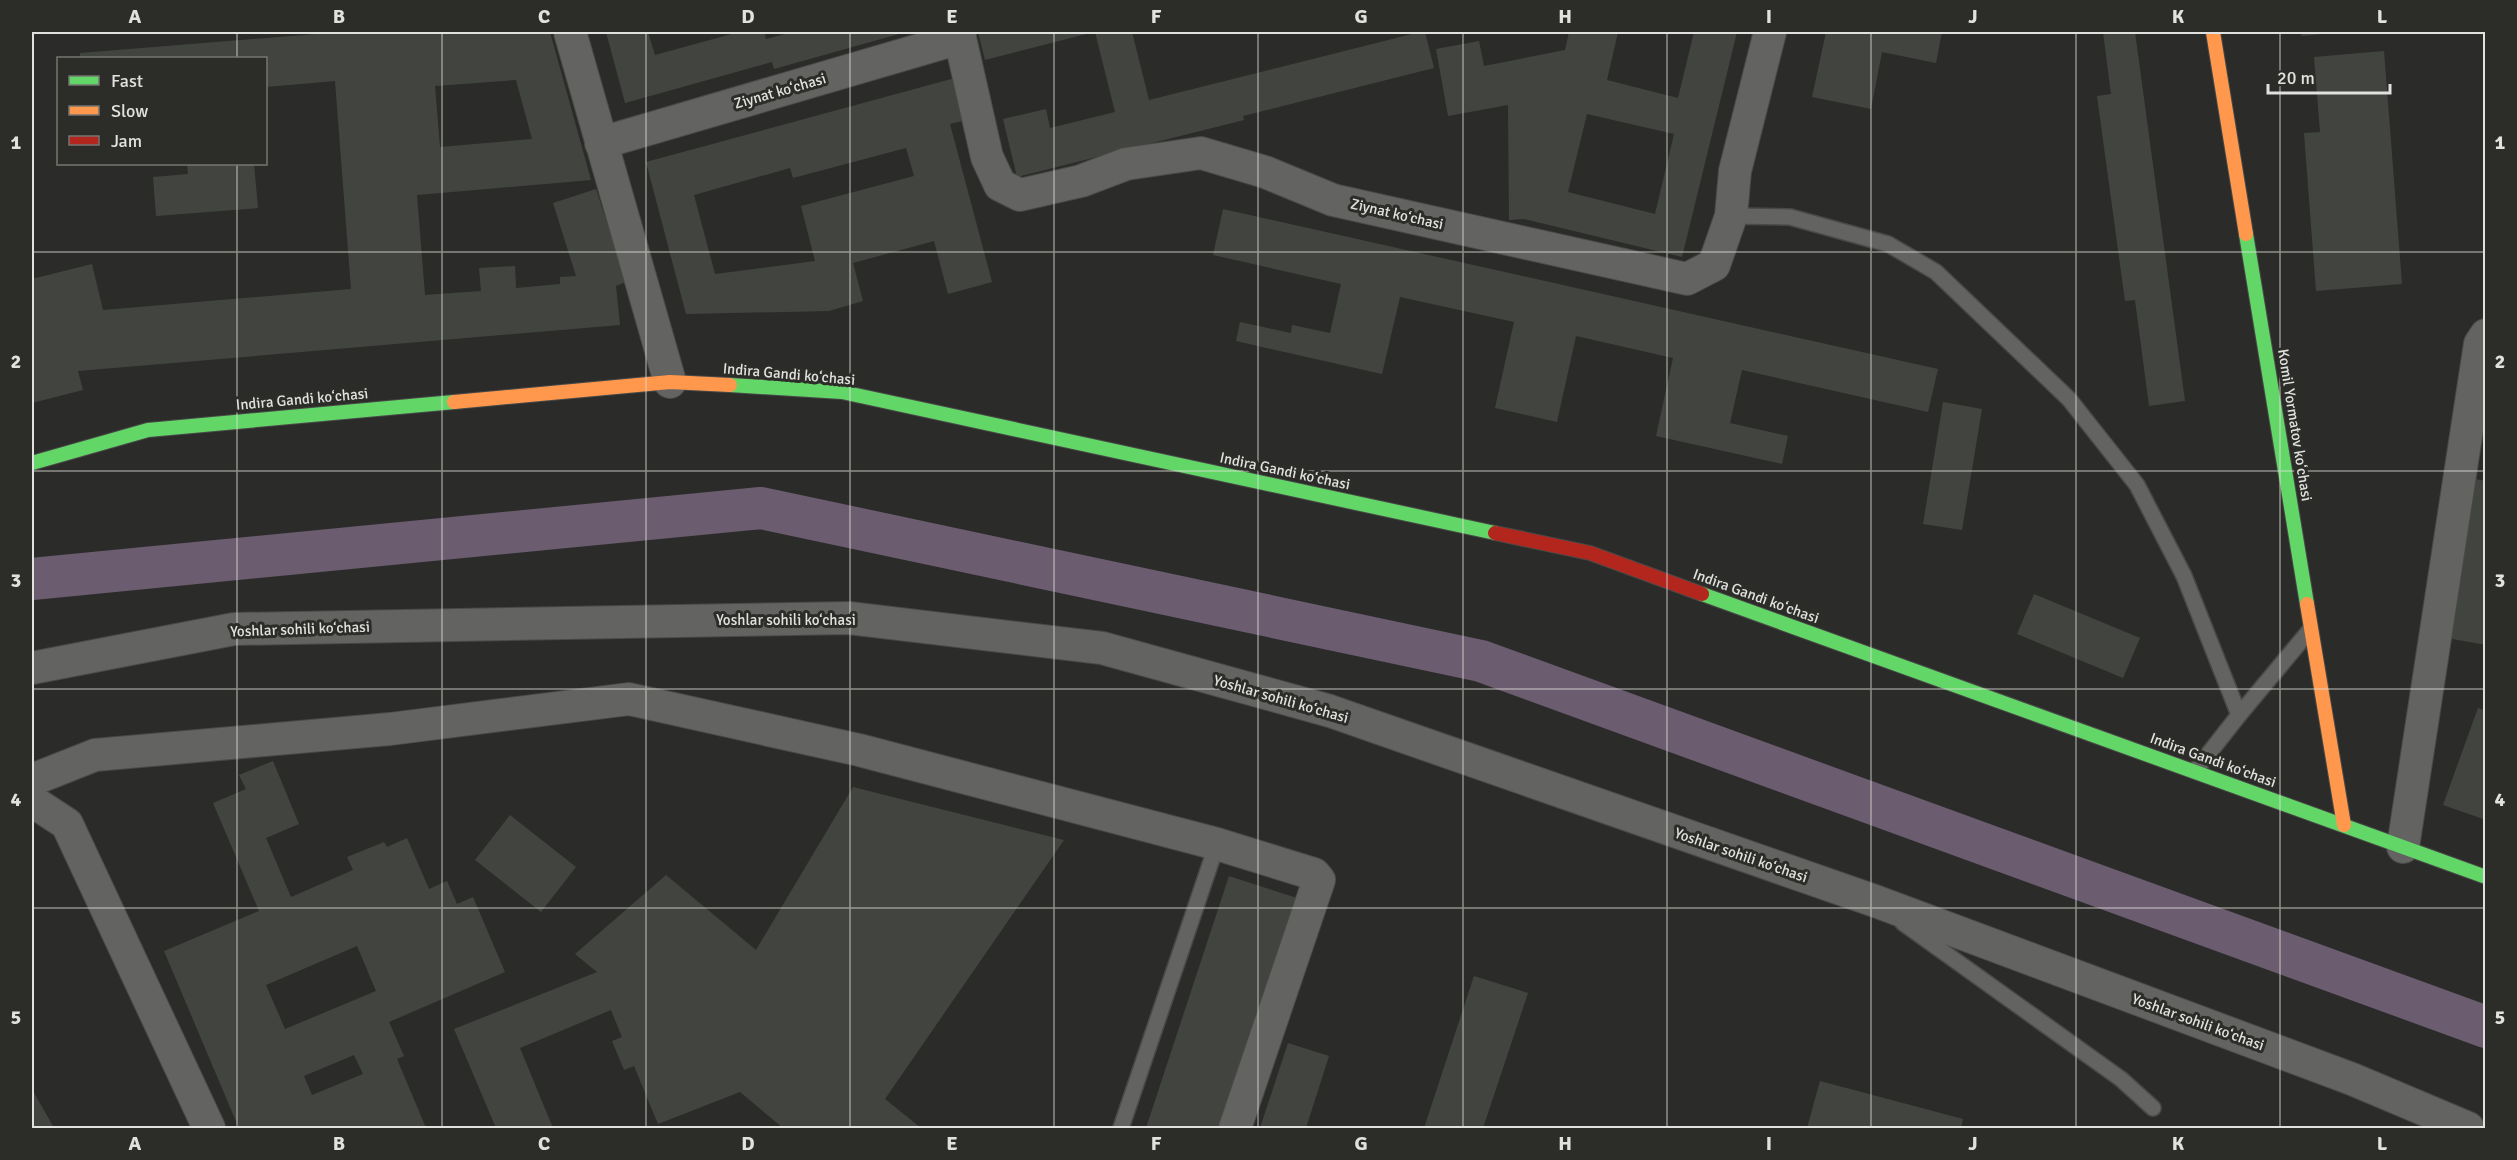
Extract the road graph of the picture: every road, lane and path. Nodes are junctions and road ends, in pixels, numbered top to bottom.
1 (570, 32) edge
2 (1770, 32) edge
3 (2213, 32) edge
4 (959, 35) edge
5 (601, 143) junction
6 (1731, 216) junction
7 (2486, 335) edge
8 (670, 382) junction
9 (32, 463) edge
10 (2312, 628) junction
11 (32, 669) edge
12 (2239, 715) junction
13 (2194, 771) junction
14 (32, 780) edge
15 (32, 801) edge
16 (2344, 825) junction
17 (1217, 844) junction
18 (2403, 847) junction
19 (2486, 877) edge
20 (1875, 901) junction
21 (2153, 1108) dead end
22 (208, 1128) edge
23 (1121, 1128) edge
24 (1235, 1128) edge
25 (2468, 1128) edge

1 - 5 street
2 - 6 street, Ziynat koʻchasi
3 - 10 street, Komil Yormatov koʻchasi
4 - 5 street, Ziynat koʻchasi
4 - 6 street, Ziynat koʻchasi
5 - 8 street
6 - 12 lane
7 - 18 street
8 - 9 street, Indira Gandi koʻchasi
8 - 13 street, Indira Gandi koʻchasi
10 - 12 lane
10 - 16 street, Komil Yormatov koʻchasi
11 - 20 street, Yoshlar sohili koʻchasi
12 - 13 lane
13 - 16 street, Indira Gandi koʻchasi
14 - 17 street
15 - 22 street
16 - 18 street, Indira Gandi koʻchasi
17 - 23 lane
17 - 24 street
18 - 19 street, Indira Gandi koʻchasi
20 - 21 lane
20 - 25 street, Yoshlar sohili koʻchasi

